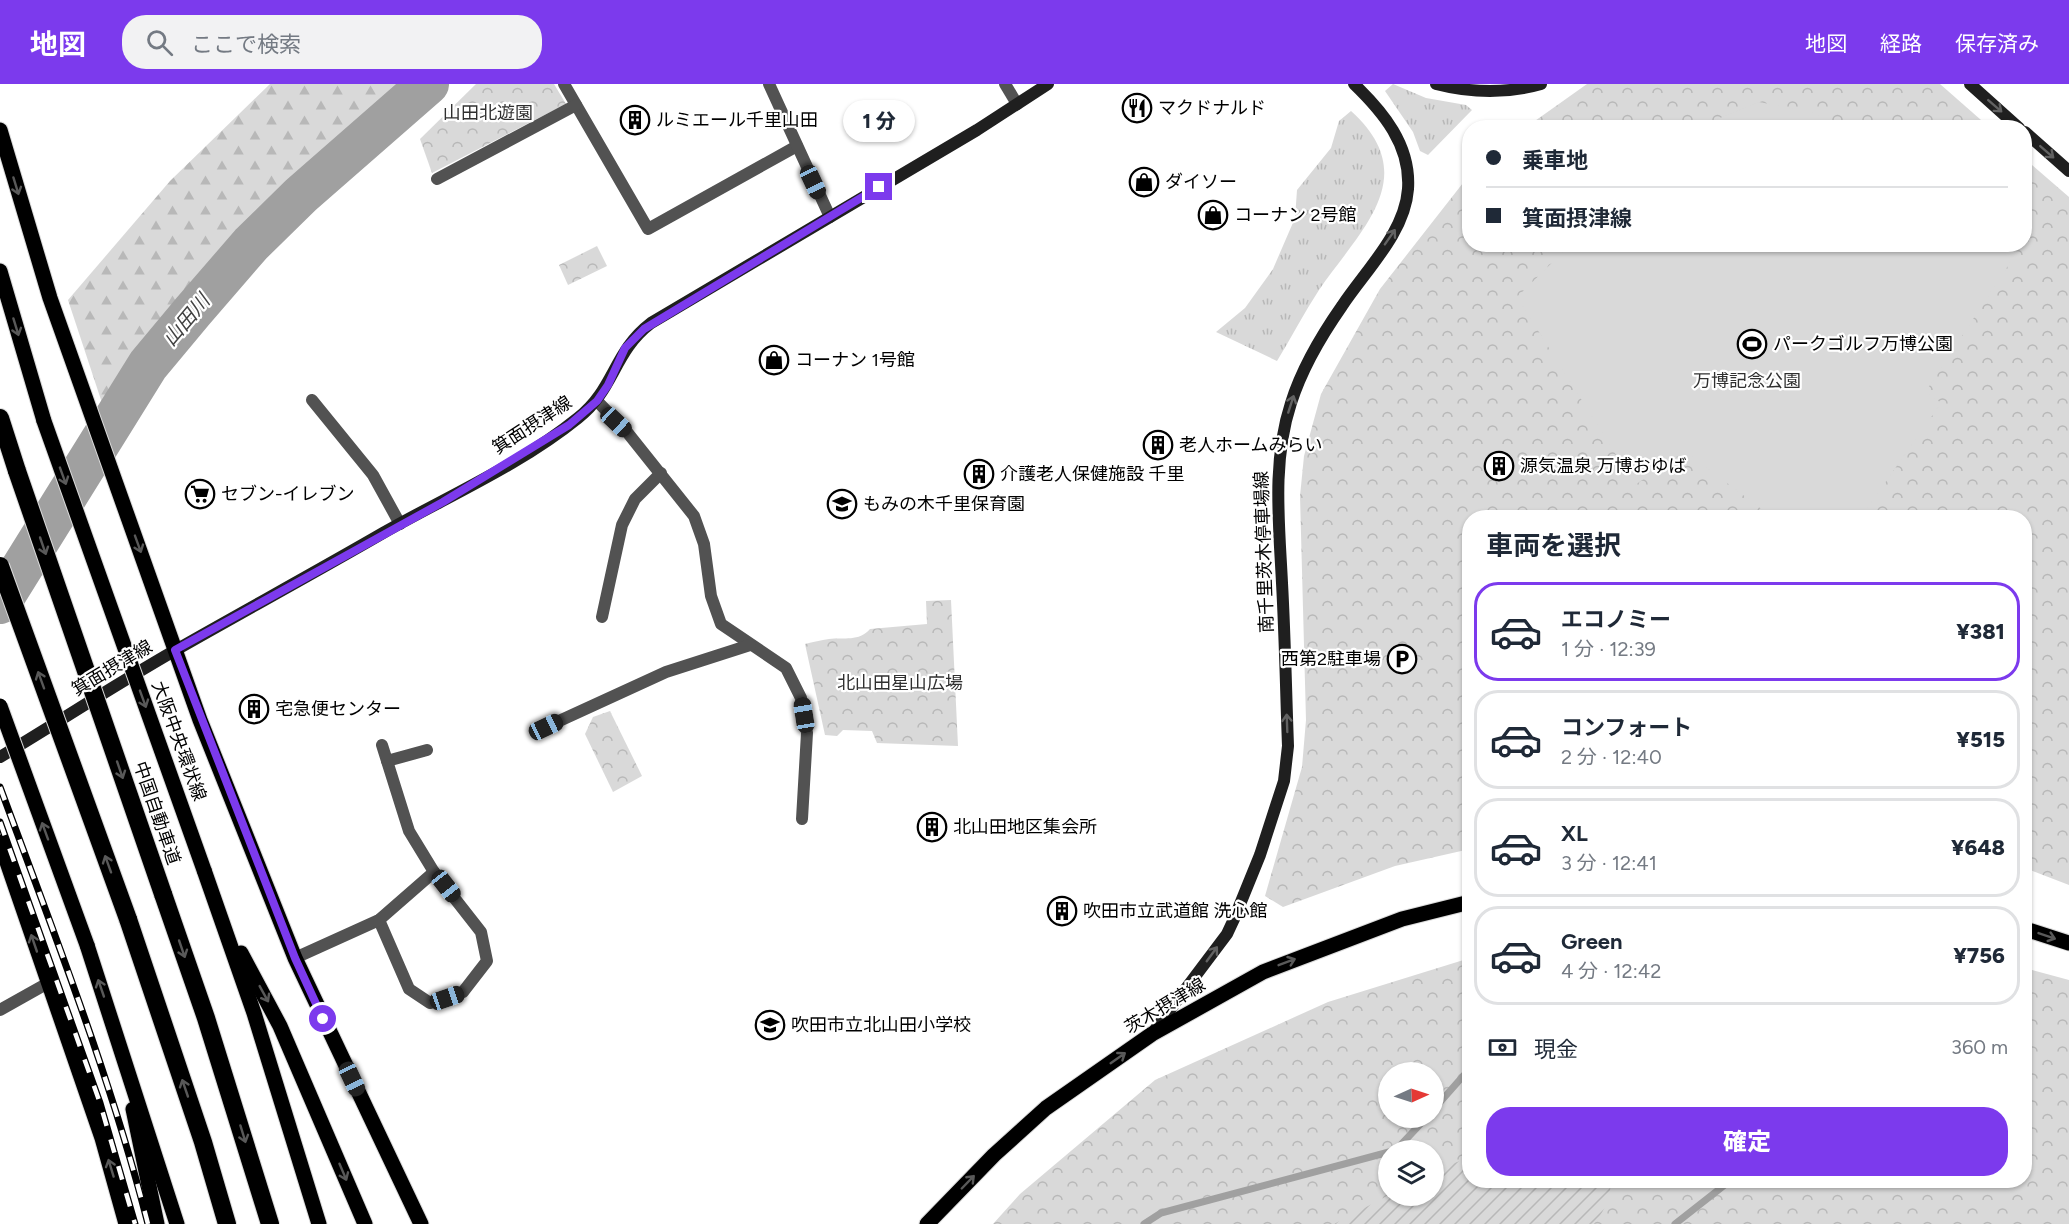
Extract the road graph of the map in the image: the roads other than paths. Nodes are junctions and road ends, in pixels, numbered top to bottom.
1 (564, 84) edge
2 (769, 84) edge
3 (1005, 84) edge
4 (1048, 84) edge
5 (1354, 84) edge
6 (1436, 84) edge
7 (1541, 84) edge
8 (1970, 84) edge
9 (1017, 104) junction
10 (576, 105) junction
11 (2010, 120) edge
12 (0, 130) edge
13 (2032, 138) edge
14 (797, 147) junction
15 (2069, 171) edge
16 (437, 179) dead end
17 (830, 217) junction
18 (0, 271) edge
19 (312, 400) dead end
20 (597, 401) junction
21 (0, 418) edge
22 (661, 473) junction
23 (400, 524) junction
24 (0, 566) edge
25 (602, 617) dead end
26 (750, 645) junction
27 (175, 650) junction
28 (0, 706) edge
29 (546, 727) dead end
30 (382, 745) dead end
31 (427, 750) dead end
32 (0, 757) edge
33 (387, 761) junction
34 (802, 819) dead end
35 (0, 842) edge
36 (434, 872) junction
37 (1462, 904) edge
38 (379, 920) junction
39 (225, 925) junction
40 (2032, 931) edge
41 (2069, 944) edge
42 (295, 958) junction
43 (48, 983) junction
44 (0, 1011) edge
45 (116, 1030) junction
46 (1152, 1034) junction
47 (126, 1224) edge
48 (157, 1224) edge
49 (177, 1224) edge
50 (226, 1224) edge
51 (270, 1224) edge
52 (319, 1224) edge
53 (365, 1224) edge
54 (421, 1224) edge
55 (927, 1224) edge

1 - 10 street
2 - 14 street
3 - 9 street
4 - 9 main road, 箕面摂津線
46 -> 5 main road, 南千里茨木停車場線
6 - 7 main road
8 -> 11 main road
9 - 17 main road, 箕面摂津線
10 - 14 street
10 - 16 street
12 -> 27 main road
13 -> 15 main road
14 - 17 street
17 - 20 main road, 箕面摂津線
18 -> 39 main road, 大阪中央環状線, bridge
19 - 23 street
20 - 22 street
20 - 23 main road, 箕面摂津線
21 -> 51 highway, 中国自動車道, bridge
22 - 25 street
22 - 26 street
23 - 27 main road, 箕面摂津線
50 -> 24 highway, bridge
26 - 29 street
26 - 34 street
27 - 32 main road, 箕面摂津線
27 - 42 main road
45 -> 28 main road, bridge
30 - 33 street
31 - 33 street
33 - 36 street
43 -> 35 main road
36 - 38 street
36 - 38 street
46 -> 37 main road, 茨木摂津線
38 - 42 street
39 - 52 main road, 大阪中央環状線
39 -> 53 main road
40 -> 41 main road
42 - 54 main road
43 - 44 street
47 -> 43 main road
45 - 48 main road
45 - 49 main road
55 -> 46 main road, 茨木摂津線

